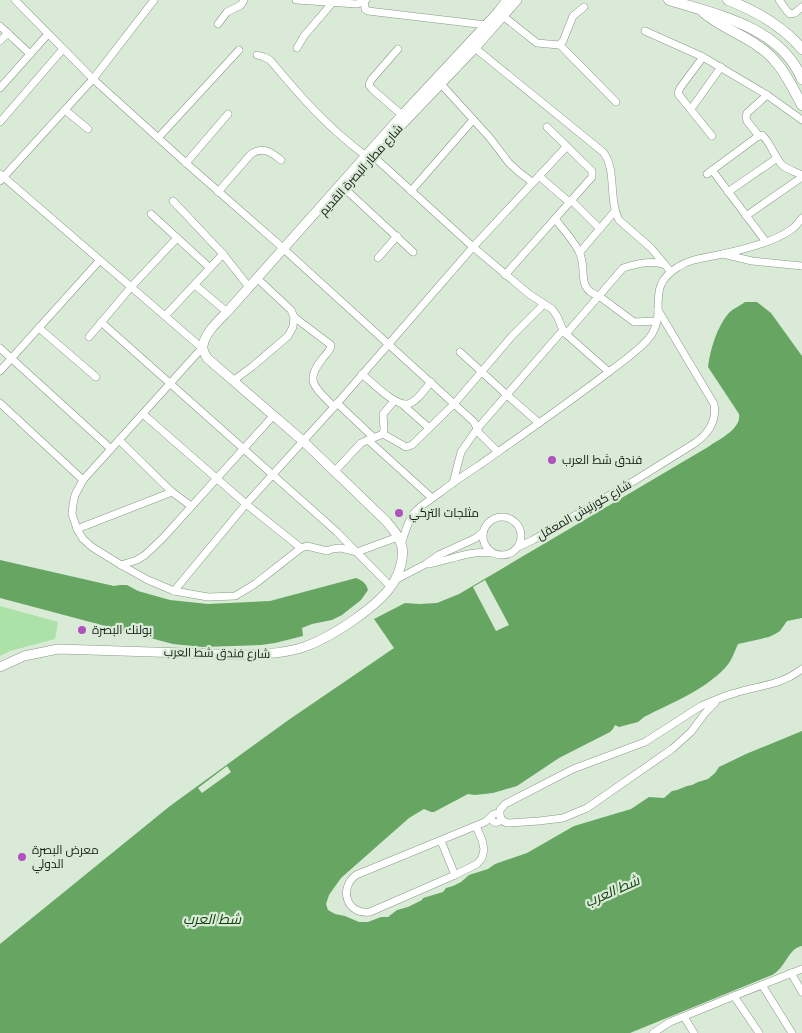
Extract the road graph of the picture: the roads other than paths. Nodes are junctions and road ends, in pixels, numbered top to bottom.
1 (15, 0) edge
2 (154, 0) edge
3 (244, 0) edge
4 (296, 0) edge
5 (365, 0) edge
6 (507, 0) edge
7 (517, 0) edge
8 (669, 0) edge
9 (728, 0) edge
10 (779, 0) edge
11 (333, 2) junction
12 (584, 7) dead end
13 (802, 7) edge
14 (700, 9) junction
15 (503, 16) junction
16 (218, 24) dead end
17 (486, 25) junction
18 (0, 26) edge
19 (645, 31) dead end
20 (8, 33) junction
21 (48, 34) junction
22 (0, 42) edge
23 (560, 45) junction
24 (800, 46) edge
25 (297, 48) dead end
26 (475, 48) junction
27 (64, 49) junction
28 (398, 49) dead end
29 (239, 50) dead end
30 (30, 54) junction
31 (257, 55) dead end
32 (703, 56) junction
33 (721, 67) junction
34 (801, 76) edge
35 (93, 79) junction
36 (441, 84) junction
37 (0, 88) edge
38 (766, 95) junction
39 (616, 102) dead end
40 (802, 106) edge
41 (691, 109) junction
42 (65, 110) junction
43 (228, 114) dead end
44 (402, 115) junction
45 (473, 120) junction
46 (802, 120) edge
47 (0, 122) edge
48 (547, 127) dead end
49 (88, 129) dead end
50 (712, 136) dead end
51 (759, 136) junction
52 (158, 138) junction
53 (567, 146) junction
54 (369, 156) junction
55 (777, 158) junction
56 (281, 160) dead end
57 (186, 163) junction
58 (539, 176) junction
59 (802, 176) edge
60 (1, 178) edge
61 (532, 182) junction
62 (344, 188) junction
63 (411, 191) junction
64 (218, 192) junction
65 (728, 192) junction
66 (173, 201) dead end
67 (570, 202) junction
68 (615, 211) junction
69 (151, 214) dead end
70 (746, 216) junction
71 (802, 218) edge
72 (555, 219) junction
73 (600, 229) junction
74 (397, 236) junction
75 (177, 238) junction
76 (766, 242) junction
77 (473, 248) junction
78 (285, 250) junction
79 (413, 252) dead end
80 (580, 252) junction
81 (223, 254) junction
82 (723, 254) junction
83 (378, 258) dead end
84 (100, 260) junction
85 (665, 264) junction
86 (802, 266) edge
87 (210, 268) junction
88 (671, 272) junction
89 (506, 275) junction
90 (261, 282) junction
91 (195, 285) junction
92 (132, 287) junction
93 (249, 287) junction
94 (599, 296) junction
95 (544, 304) junction
96 (658, 310) junction
97 (227, 312) junction
98 (165, 316) junction
99 (294, 317) junction
100 (657, 321) junction
101 (101, 322) junction
102 (39, 328) junction
103 (565, 332) junction
104 (89, 337) dead end
105 (204, 344) junction
106 (389, 345) junction
107 (0, 348) edge
108 (460, 352) dead end
109 (11, 358) junction
110 (0, 371) edge
111 (481, 372) junction
112 (609, 372) junction
113 (362, 374) junction
114 (96, 377) dead end
115 (234, 380) junction
116 (431, 382) junction
117 (170, 385) junction
118 (507, 395) junction
119 (394, 401) junction
120 (0, 403) edge
121 (402, 404) junction
122 (454, 404) junction
123 (335, 405) junction
124 (143, 414) junction
125 (274, 415) junction
126 (539, 422) junction
127 (429, 428) junction
128 (477, 429) junction
129 (383, 434) junction
130 (370, 438) junction
131 (119, 440) junction
132 (303, 441) junction
133 (112, 448) junction
134 (243, 450) junction
135 (498, 452) junction
136 (335, 471) junction
137 (272, 475) junction
138 (217, 478) junction
139 (83, 480) junction
140 (453, 483) junction
141 (172, 492) junction
142 (432, 498) junction
143 (246, 504) junction
144 (191, 506) junction
145 (77, 529) junction
146 (483, 532) junction
147 (400, 541) junction
148 (518, 547) junction
149 (301, 548) junction
150 (357, 552) junction
151 (495, 554) junction
152 (426, 564) junction
153 (121, 565) junction
154 (393, 584) junction
155 (174, 591) junction
156 (0, 667) edge
157 (802, 669) edge
158 (719, 699) junction
159 (497, 818) junction
160 (476, 826) junction
161 (441, 841) junction
162 (455, 876) junction
163 (802, 969) edge
164 (791, 973) junction
165 (762, 985) junction
166 (802, 992) edge
167 (734, 996) junction
168 (684, 1017) junction
169 (654, 1033) edge
170 (694, 1033) edge
171 (759, 1033) edge
172 (792, 1033) edge

1 - 21 street
2 - 35 street
3 - 16 street
4 - 11 street
5 - 11 street
5 - 17 street
6 - 17 main road, شارع مطار البصرة القديم
7 - 15 main road, شارع مطار البصرة القديم
8 - 14 highway
9 - 24 highway
10 - 13 street
11 - 25 street
12 - 23 street
14 - 34 highway
14 - 40 highway
15 - 23 street
15 - 26 main road, شارع مطار البصرة القديم
17 - 44 main road, شارع مطار البصرة القديم
18 - 20 street
19 - 32 street
20 - 22 street
20 - 30 street
21 - 27 street
21 - 30 street
23 - 39 street
26 - 36 main road, شارع مطار البصرة القديم
26 - 68 street
27 - 35 street
27 - 47 street
28 - 44 street
29 - 52 street
30 - 37 street
31 - 54 street
32 - 33 street
32 - 41 street
33 - 38 street
33 - 41 street
35 - 42 street
35 - 52 street
36 - 45 street
36 - 54 main road, شارع مطار البصرة القديم
38 - 46 street
38 - 51 street
41 - 50 street
42 - 49 street
42 - 60 street
43 - 57 street
44 - 54 main road, شارع مطار البصرة القديم
45 - 61 street
45 - 63 street
48 - 53 street
51 - 55 street
51 - 65 street
52 - 57 street
53 - 58 street
53 - 67 street
54 - 62 main road, شارع مطار البصرة القديم
54 - 63 street
54 - 78 main road, شارع مطار البصرة القديم
55 - 59 street
55 - 65 street
56 - 64 street
57 - 64 street
58 - 61 street
58 - 67 street
59 - 70 street
60 - 84 street
61 - 77 street
62 - 74 street
62 - 78 main road, شارع مطار البصرة القديم
63 - 77 street
64 - 78 street
65 - 70 street
66 - 81 street
67 - 72 street
67 - 73 street
68 - 73 street
68 - 85 street
69 - 75 street
70 - 76 street
71 - 76 street
72 - 80 street
72 - 89 street
73 - 80 street
74 - 79 street
74 - 83 street
75 - 87 street
75 - 92 street
76 - 82 street
77 - 89 street
77 - 106 street
78 - 90 main road, شارع مطار البصرة القديم
78 - 93 main road, شارع مطار البصرة القديم
78 - 106 street
80 - 94 street
81 - 87 street
81 - 93 street
82 - 86 street
82 - 88 street
84 - 92 street
84 - 102 street
85 - 88 street
85 - 94 street
87 - 91 street
88 - 96 street
89 - 95 street
90 - 99 street
90 - 105 main road, شارع مطار البصرة القديم
91 - 97 street
91 - 98 street
92 - 98 street
92 - 101 street
93 - 97 main road, شارع مطار البصرة القديم
94 - 100 street
94 - 103 street
95 - 103 street
95 - 111 street
96 - 100 street
96 - 148 street, شارع كورنيش المعقل
97 - 105 main road, شارع مطار البصرة القديم
98 - 105 street
99 - 115 street
99 - 123 street
100 - 112 street
101 - 104 street
101 - 117 street
102 - 109 street
102 - 114 street
103 - 112 street
103 - 118 street
105 - 115 main road
105 - 117 street
106 - 113 street
106 - 116 street
107 - 109 street
108 - 111 street
109 - 110 street
109 - 133 street
111 - 118 street
111 - 122 street
112 - 126 street
113 - 119 street
113 - 123 street
115 - 125 main road
116 - 121 street
116 - 122 street
117 - 124 street
117 - 134 street
118 - 126 street
118 - 128 street
119 - 121 street
119 - 129 street
120 - 139 street
121 - 127 street
122 - 127 street
122 - 128 street
123 - 130 street
123 - 132 street
124 - 131 street
124 - 138 street
125 - 132 main road
125 - 134 street
126 - 135 street
127 - 129 street
128 - 135 street
128 - 140 street
129 - 130 street
130 - 136 street
130 - 142 street
131 - 133 street
131 - 141 street
132 - 136 main road
132 - 137 street
133 - 139 street
134 - 137 street
134 - 138 street
135 - 140 street
136 - 147 main road
137 - 143 street
137 - 150 street
138 - 143 street
138 - 144 street
139 - 145 street
140 - 142 street
141 - 144 street
141 - 145 street
142 - 147 street
143 - 149 street
143 - 155 street
144 - 153 street
145 - 153 street
146 - 148 street
146 - 151 street
146 - 152 street
147 - 150 street
147 - 154 main road
148 - 151 street
149 - 150 street
149 - 155 street
150 - 154 street
151 - 152 street
152 - 154 street
153 - 155 street
154 - 156 main road, شارع فندق شط العرب
157 - 158 street
158 - 159 street
158 - 159 street
159 - 160 street
160 - 161 street
160 - 162 street
161 - 162 street
161 - 162 street
163 - 164 street
164 - 165 street
164 - 166 street
165 - 167 street
165 - 172 street
167 - 168 street
167 - 171 street
168 - 169 street
168 - 170 street

